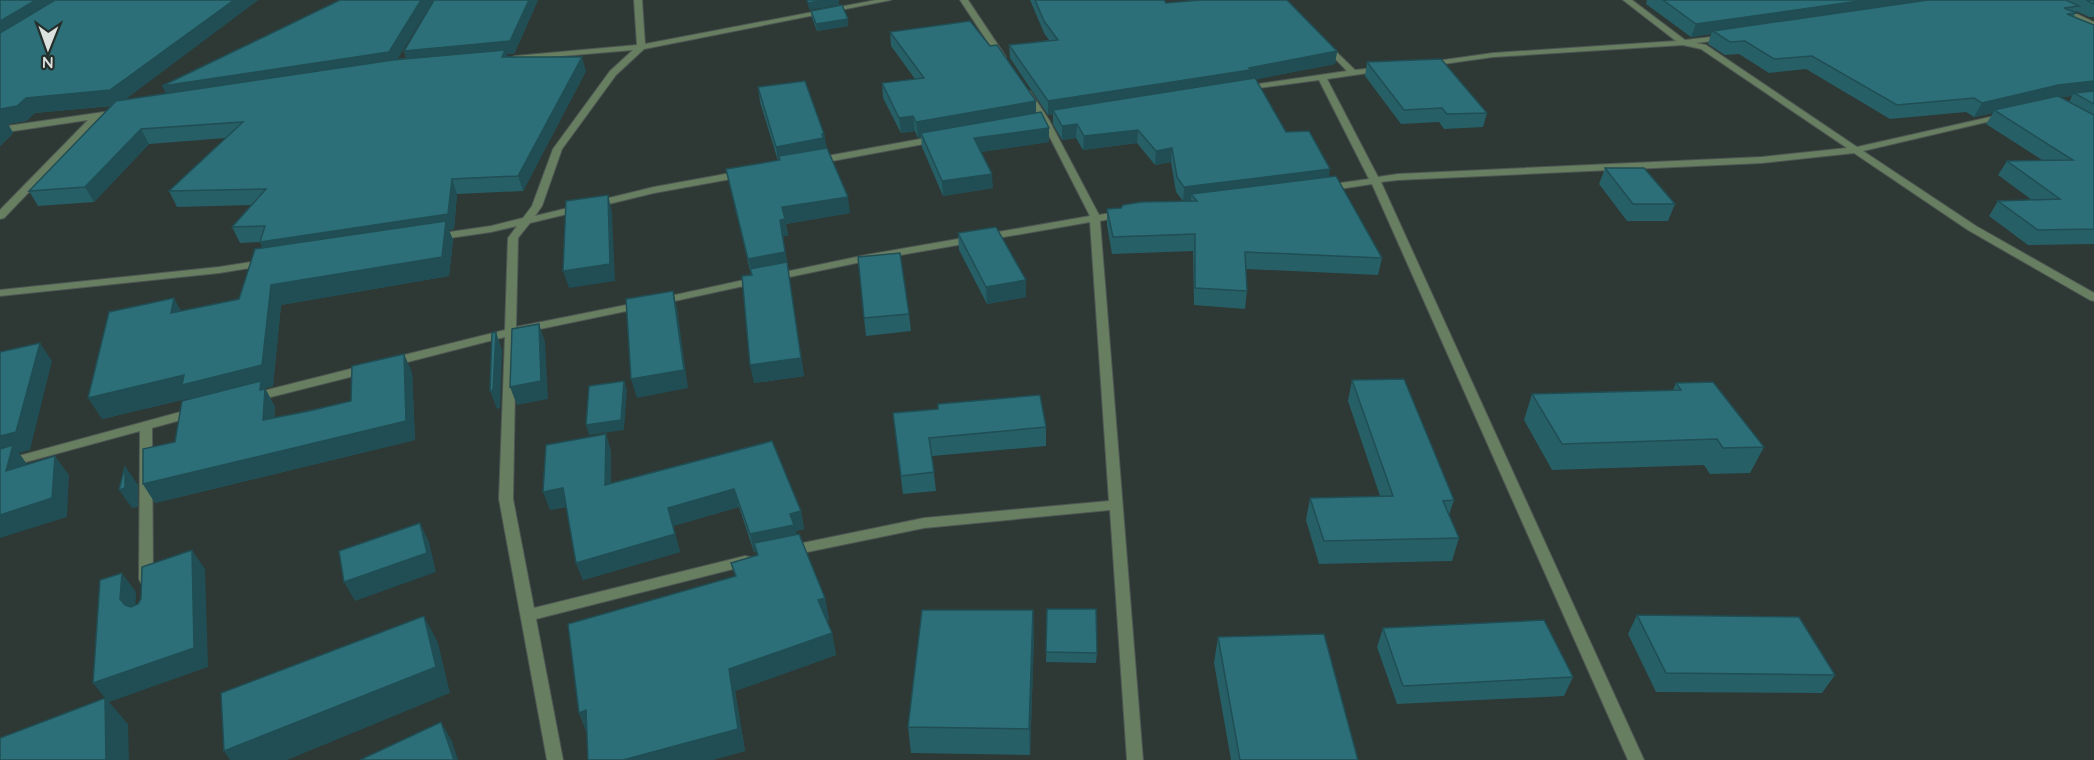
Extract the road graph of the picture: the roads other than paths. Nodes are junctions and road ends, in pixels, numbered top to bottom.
1 (638, 0) edge
2 (884, 0) edge
3 (964, 0) edge
4 (1627, 0) edge
5 (2041, 0) edge
6 (2094, 25) edge
7 (1730, 36) edge
8 (1322, 40) edge
9 (1683, 42) junction
10 (641, 47) junction
11 (502, 60) edge
12 (1008, 65) edge
13 (1423, 65) edge
14 (1387, 68) edge
15 (1352, 71) junction
16 (1322, 76) junction
17 (1020, 83) edge
18 (1229, 91) edge
19 (132, 111) edge
20 (2012, 113) edge
21 (97, 117) junction
22 (0, 130) edge
23 (953, 137) edge
24 (1854, 150) junction
25 (803, 163) edge
26 (757, 172) edge
27 (1376, 182) junction
28 (1317, 189) edge
29 (1130, 213) edge
30 (0, 216) edge
31 (528, 218) junction
32 (1095, 218) junction
33 (420, 239) edge
34 (278, 261) edge
35 (0, 293) edge
36 (2094, 298) edge
37 (511, 332) junction
38 (386, 364) edge
39 (374, 367) edge
40 (249, 399) edge
41 (203, 410) edge
42 (146, 424) junction
43 (0, 465) edge
44 (1116, 505) junction
45 (146, 596) edge
46 (529, 615) junction
47 (555, 760) edge
48 (1135, 760) edge
49 (1636, 760) edge

1 - 10 street
2 - 10 street
3 - 12 street
4 - 9 street
5 - 6 street
7 - 9 street
8 - 15 street
9 - 13 street
9 - 24 street
10 - 11 street
10 - 31 street
14 - 15 street
15 - 16 street
16 - 18 street
16 - 27 street
17 - 32 street
19 - 21 street
20 - 24 street
21 - 22 street
21 - 30 street
23 - 25 street
24 - 27 street
24 - 36 street
26 - 31 street
27 - 28 street
27 - 49 street
29 - 32 street
31 - 33 street
31 - 37 street
32 - 37 street
32 - 44 street
34 - 35 street
37 - 38 street
37 - 46 street
39 - 40 street
41 - 42 street
42 - 43 street
42 - 45 street
44 - 46 street
44 - 48 street
46 - 47 street

